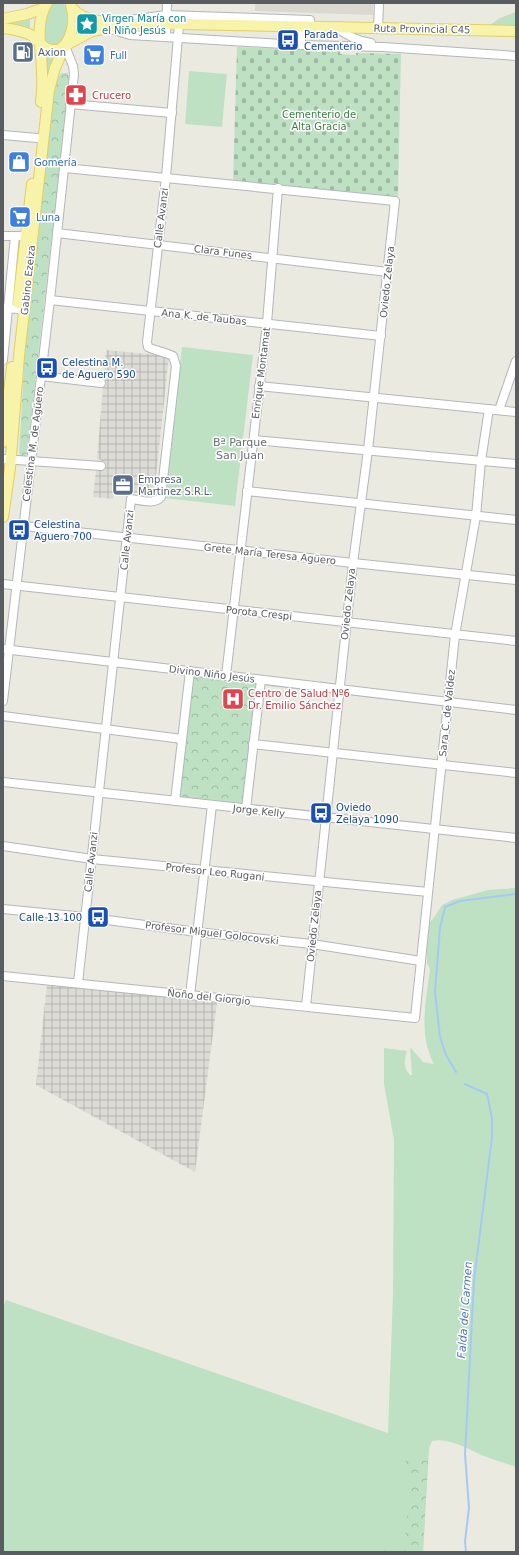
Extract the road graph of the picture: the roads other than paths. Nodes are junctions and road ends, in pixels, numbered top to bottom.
1 (167, 3) edge
2 (379, 3) edge
3 (46, 5) edge
4 (71, 5) edge
5 (3, 19) edge
6 (292, 19) junction
7 (166, 20) junction
8 (310, 20) dead end
9 (116, 22) junction
10 (135, 23) junction
11 (179, 25) junction
12 (301, 27) junction
13 (336, 27) junction
14 (3, 28) edge
15 (106, 28) junction
16 (378, 28) junction
17 (516, 31) edge
18 (166, 37) junction
19 (178, 38) junction
20 (40, 43) junction
21 (301, 45) junction
22 (65, 46) junction
23 (402, 48) junction
24 (516, 56) edge
25 (70, 104) junction
26 (172, 113) junction
27 (3, 135) edge
28 (37, 138) junction
29 (64, 168) junction
30 (166, 177) junction
31 (278, 188) junction
32 (57, 233) junction
33 (3, 236) edge
34 (20, 236) junction
35 (158, 245) junction
36 (272, 258) junction
37 (388, 272) junction
38 (50, 300) junction
39 (10, 308) edge
40 (150, 311) junction
41 (267, 323) junction
42 (381, 336) junction
43 (3, 360) edge
44 (516, 361) edge
45 (41, 376) junction
46 (6, 382) edge
47 (100, 383) dead end
48 (259, 386) junction
49 (374, 398) junction
50 (489, 409) junction
51 (499, 410) junction
52 (516, 412) edge
53 (254, 440) junction
54 (3, 442) edge
55 (368, 450) junction
56 (7, 459) edge
57 (31, 461) junction
58 (481, 461) junction
59 (516, 464) edge
60 (101, 466) dead end
61 (248, 491) junction
62 (361, 503) junction
63 (476, 516) junction
64 (3, 517) edge
65 (516, 520) edge
66 (24, 526) junction
67 (127, 537) junction
68 (241, 550) junction
69 (353, 563) junction
70 (465, 574) junction
71 (516, 580) edge
72 (3, 584) edge
73 (17, 586) junction
74 (120, 597) junction
75 (234, 610) junction
76 (346, 623) junction
77 (456, 635) junction
78 (516, 641) edge
79 (6, 649) edge
80 (113, 662) junction
81 (190, 671) junction
82 (226, 676) junction
83 (261, 680) junction
84 (339, 689) junction
85 (3, 701) edge
86 (448, 702) junction
87 (516, 710) edge
88 (3, 716) edge
89 (106, 729) junction
90 (182, 739) junction
91 (254, 744) junction
92 (332, 754) junction
93 (442, 765) junction
94 (516, 773) edge
95 (3, 782) edge
96 (99, 793) junction
97 (175, 801) junction
98 (212, 805) junction
99 (246, 809) junction
100 (326, 818) junction
101 (435, 830) junction
102 (516, 838) edge
103 (3, 846) edge
104 (92, 859) junction
105 (204, 870) junction
106 (319, 883) junction
107 (428, 892) junction
108 (3, 909) edge
109 (85, 917) junction
110 (197, 932) junction
111 (312, 944) junction
112 (421, 961) junction
113 (3, 976) edge
114 (78, 983) junction
115 (190, 995) junction
116 (306, 1006) junction
117 (415, 1018) joint

1 - 7 street
2 - 16 street
3 - 5 main road
3 - 20 main road, Gabino Ezeiza
4 - 9 main road, Ruta Provincial C45
4 - 22 main road, Gabino Ezeiza
6 - 7 street
6 - 8 street
6 - 12 street
7 - 9 street
7 - 10 main road, Ruta Provincial C45
7 - 11 main road, Ruta Provincial C45
7 - 18 street
9 - 10 main road, Ruta Provincial C45
10 - 15 main road, Ruta Provincial C45
11 - 12 main road, Ruta Provincial C45
11 - 19 street, Calle Avanzi
12 - 13 main road, Ruta Provincial C45
12 - 21 street
13 - 16 main road, Ruta Provincial C45
13 - 23 street
14 - 20 main road
15 - 18 street
15 - 22 main road, Ruta Provincial C45
16 - 17 main road, Ruta Provincial C45
18 - 19 street
19 - 21 street
19 - 26 street, Calle Avanzi
20 - 22 main road
20 - 28 main road, Gabino Ezeiza
21 - 23 street
22 - 25 street, Celestina M. de Agüero
22 - 56 main road, Gabino Ezeiza
23 - 24 street
25 - 26 street
25 - 29 street, Celestina M. de Agüero
26 - 30 street, Calle Avanzi
27 - 28 street
28 - 34 main road, Gabino Ezeiza
29 - 30 street
29 - 32 street, Celestina M. de Agüero
30 - 31 street
30 - 35 street, Calle Avanzi
31 - 36 street, Enrique Montamat
31 - 37 street, Oviedo Zelaya
32 - 35 street, Clara Funes
32 - 38 street, Celestina M. de Agüero
33 - 34 street
34 - 39 main road, Gabino Ezeiza
35 - 36 street, Clara Funes
35 - 40 street, Calle Avanzi
36 - 37 street, Clara Funes
36 - 41 street, Enrique Montamat
37 - 42 street, Oviedo Zelaya
38 - 40 street, Ana K. de Taubas
38 - 45 street, Celestina M. de Agüero
39 - 43 street
39 - 46 main road, Gabino Ezeiza
40 - 41 street, Ana K. de Taubas
40 - 67 street, Calle Avanzi
41 - 42 street, Ana K. de Taubas
41 - 48 street, Enrique Montamat
42 - 49 street, Oviedo Zelaya
44 - 51 street
45 - 47 street
45 - 57 street, Celestina M. de Agüero
46 - 54 main road, Gabino Ezeiza
48 - 49 street
48 - 53 street, Enrique Montamat
49 - 50 street
49 - 55 street, Oviedo Zelaya
50 - 51 street
50 - 58 street, Sara C. de Valdez
51 - 52 street
53 - 55 street
53 - 61 street, Enrique Montamat
55 - 58 street
55 - 62 street, Oviedo Zelaya
56 - 57 street
56 - 64 main road, Gabino Ezeiza
57 - 60 street
57 - 66 street, Celestina M. de Agüero
58 - 59 street
58 - 63 street, Sara C. de Valdez
61 - 62 street
61 - 68 street, Enrique Montamat
62 - 63 street
62 - 69 street, Oviedo Zelaya
63 - 65 street
63 - 70 street, Sara C. de Valdez
66 - 67 street, Grete María Teresa Agüero
66 - 73 street, Celestina M. de Agüero
67 - 68 street, Grete María Teresa Agüero
67 - 74 street, Calle Avanzi
68 - 69 street, Grete María Teresa Agüero
68 - 75 street, Enrique Montamat
69 - 70 street, Grete María Teresa Agüero
69 - 76 street, Oviedo Zelaya
70 - 71 street, Grete María Teresa Agüero
70 - 77 street, Sara C. de Valdez
72 - 73 street, Porota Crespi
73 - 74 street, Porota Crespi
73 - 79 street, Celestina M. de Agüero
74 - 75 street, Porota Crespi
74 - 80 street, Calle Avanzi
75 - 76 street, Porota Crespi
75 - 82 street, Enrique Montamat
76 - 77 street, Porota Crespi
76 - 84 street, Oviedo Zelaya
77 - 78 street, Porota Crespi
77 - 86 street, Sara C. de Valdez
79 - 80 street, Divino Niño Jesús
79 - 85 street, Celestina M. de Agüero
80 - 81 street, Divino Niño Jesús
80 - 89 street, Calle Avanzi
81 - 82 street, Divino Niño Jesús
81 - 90 street
82 - 83 street, Divino Niño Jesús
83 - 84 street, Divino Niño Jesús
83 - 91 street
84 - 86 street, Divino Niño Jesús
84 - 92 street, Oviedo Zelaya
86 - 87 street, Divino Niño Jesús
86 - 93 street, Sara C. de Valdez
88 - 89 street
89 - 90 street
89 - 96 street, Calle Avanzi
90 - 97 street
91 - 92 street
91 - 99 street
92 - 93 street
92 - 100 street, Oviedo Zelaya
93 - 94 street
93 - 101 street, Sara C. de Valdez
95 - 96 street, Jorge Kelly
96 - 97 street, Jorge Kelly
96 - 104 street, Calle Avanzi
97 - 98 street, Jorge Kelly
98 - 99 street, Jorge Kelly
98 - 105 street
99 - 100 street, Jorge Kelly
100 - 101 street, Jorge Kelly
100 - 106 street, Oviedo Zelaya
101 - 102 street, Jorge Kelly
101 - 107 street, Sara C. de Valdez
103 - 104 street, Profesor Leo Rugani
104 - 105 street, Profesor Leo Rugani
104 - 109 street, Calle Avanzi
105 - 106 street, Profesor Leo Rugani
105 - 110 street
106 - 107 street, Profesor Leo Rugani
106 - 111 street, Oviedo Zelaya
107 - 112 street, Sara C. de Valdez
108 - 109 street, Profesor Miguel Golocovski
109 - 110 street, Profesor Miguel Golocovski
109 - 114 street, Calle Avanzi
110 - 111 street, Profesor Miguel Golocovski
110 - 115 street
111 - 112 street, Profesor Miguel Golocovski
111 - 116 street, Oviedo Zelaya
112 - 117 street, Sara C. de Valdez
113 - 114 street, Ñoño del Giorgio
114 - 115 street, Ñoño del Giorgio
115 - 116 street, Ñoño del Giorgio
116 - 117 street, Ñoño del Giorgio

